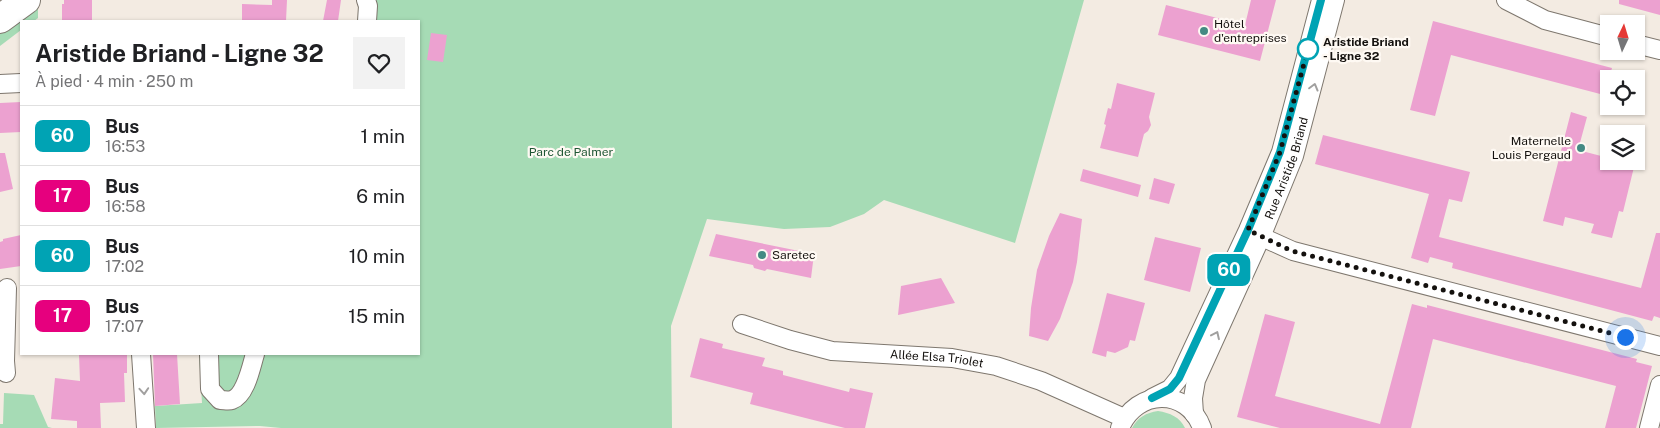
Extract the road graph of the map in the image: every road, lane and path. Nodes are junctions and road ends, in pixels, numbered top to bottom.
1 (366, 0) edge
2 (1321, 0) edge
3 (1336, 0) edge
4 (1506, 0) edge
5 (367, 20) edge
6 (1600, 35) edge
7 (1645, 46) edge
8 (1660, 50) edge
9 (20, 83) edge
10 (0, 84) edge
11 (1254, 234) junction
12 (9, 288) edge
13 (742, 324) dead end
14 (1660, 346) edge
15 (141, 355) edge
16 (209, 355) edge
17 (255, 355) edge
18 (6, 374) dead end
19 (1660, 385) edge
20 (1152, 398) junction
21 (1198, 421) edge
22 (1122, 423) edge
23 (146, 428) edge
24 (1649, 428) edge

1 - 5 street
2 - 11 street, Rue Aristide Briand
11 -> 3 street, Rue Aristide Briand
4 - 6 street
7 - 8 street
9 - 10 street
11 - 14 street
11 - 20 street, Rue Aristide Briand
21 -> 11 street, Rue Aristide Briand
12 - 18 street
13 - 22 street, Allée Elsa Triolet
15 -> 23 street
16 - 17 street
19 - 24 street
20 - 21 street
20 - 22 street, Rue Aristide Briand

